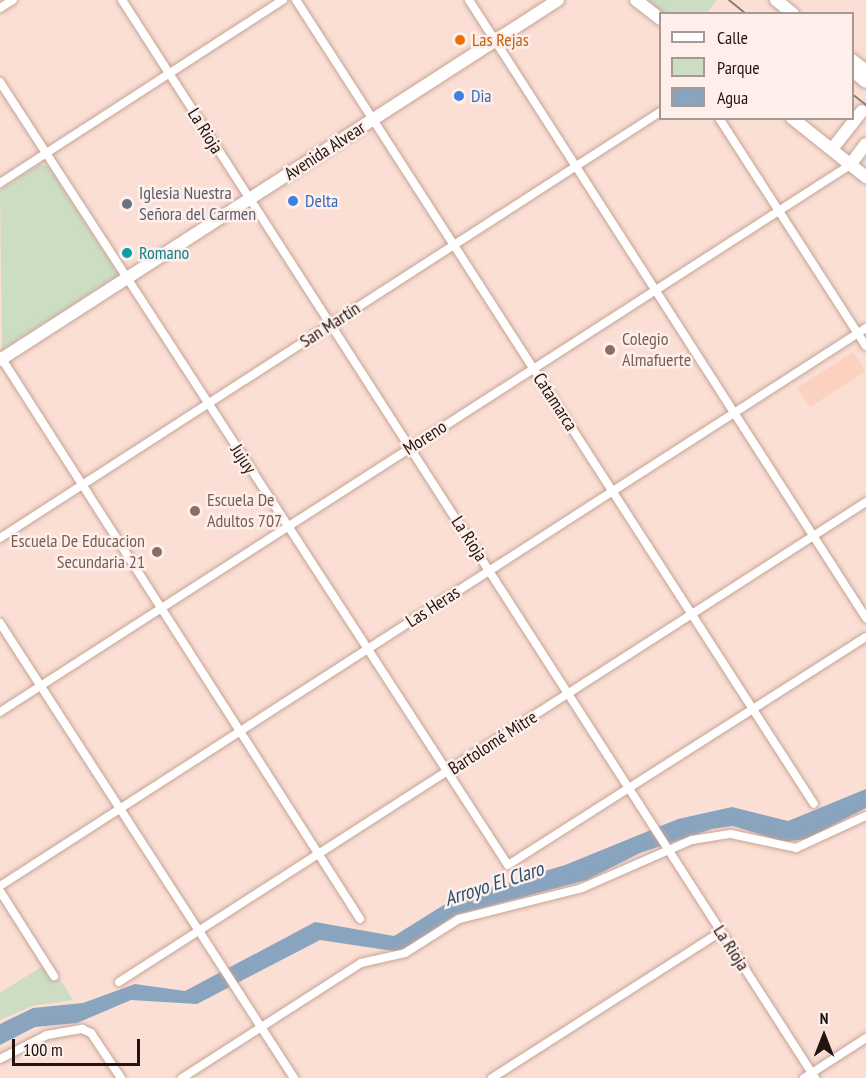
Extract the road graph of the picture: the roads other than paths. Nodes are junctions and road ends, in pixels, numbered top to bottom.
1 (13, 0) edge
2 (122, 0) edge
3 (283, 0) edge
4 (296, 0) edge
5 (469, 0) edge
6 (558, 0) edge
7 (636, 0) edge
8 (778, 0) edge
9 (0, 8) edge
10 (791, 12) edge
11 (659, 18) edge
12 (496, 41) junction
13 (854, 62) edge
14 (866, 71) edge
15 (854, 72) edge
16 (170, 74) junction
17 (0, 82) edge
18 (866, 82) edge
19 (862, 111) dead end
20 (659, 113) edge
21 (373, 120) junction
22 (720, 120) edge
23 (795, 120) edge
24 (866, 144) edge
25 (832, 149) junction
26 (46, 153) junction
27 (850, 165) junction
28 (578, 167) junction
29 (866, 177) edge
30 (0, 183) edge
31 (249, 200) junction
32 (778, 210) junction
33 (454, 245) junction
34 (127, 279) junction
35 (656, 290) junction
36 (331, 324) junction
37 (862, 331) edge
38 (866, 345) edge
39 (1, 358) edge
40 (533, 368) junction
41 (208, 405) junction
42 (737, 413) junction
43 (410, 448) junction
44 (83, 485) junction
45 (613, 491) junction
46 (866, 502) edge
47 (287, 527) junction
48 (814, 535) junction
49 (0, 538) edge
50 (489, 570) junction
51 (161, 608) junction
52 (692, 615) junction
53 (866, 618) edge
54 (0, 623) edge
55 (866, 637) edge
56 (367, 651) junction
57 (41, 686) junction
58 (569, 693) junction
59 (752, 710) junction
60 (0, 712) edge
61 (240, 730) junction
62 (446, 773) junction
63 (630, 789) junction
64 (814, 804) dead end
65 (120, 808) junction
66 (866, 816) edge
67 (668, 849) junction
68 (319, 856) junction
69 (0, 886) edge
70 (0, 891) edge
71 (360, 919) dead end
72 (200, 931) junction
73 (720, 932) junction
74 (54, 976) dead end
75 (119, 982) dead end
76 (262, 1027) junction
77 (866, 1038) edge
78 (0, 1059) edge
79 (814, 1075) edge
80 (121, 1078) edge
81 (182, 1078) edge
82 (294, 1078) edge
83 (492, 1078) edge
84 (804, 1078) edge

1 - 9 street
2 - 16 street, La Rioja
3 - 16 street
4 - 21 street, Catamarca
5 - 12 street
6 - 12 street, Avenida Alvear
7 - 11 street
8 - 10 street
12 - 21 street, Avenida Alvear
12 - 28 street
13 - 14 street
15 - 18 street
16 - 26 street
16 - 31 street, La Rioja
17 - 26 street, Jujuy
19 - 25 street
20 - 28 street, San Martín
21 - 31 street, Avenida Alvear
21 - 33 street, Catamarca
22 - 32 street
23 - 25 street
24 - 27 street
25 - 27 street
26 - 30 street
26 - 34 street, Jujuy
27 - 29 street
27 - 32 street, Moreno
28 - 33 street, San Martín
28 - 35 street
31 - 34 street, Avenida Alvear
31 - 36 street, La Rioja
32 - 35 street, Moreno
32 - 37 street
33 - 36 street, San Martín
33 - 40 street, Catamarca
34 - 39 street, Avenida Alvear
34 - 41 street, Jujuy
35 - 40 street, Moreno
35 - 42 street
36 - 41 street, San Martín
36 - 43 street, La Rioja
37 - 38 street
37 - 42 street, Las Heras
39 - 44 street
40 - 43 street, Moreno
40 - 45 street, Catamarca
41 - 44 street, San Martín
41 - 47 street, Jujuy
42 - 45 street, Las Heras
42 - 48 street
43 - 47 street, Moreno
43 - 50 street, La Rioja
44 - 49 street, San Martín
44 - 51 street
45 - 50 street, Las Heras
45 - 52 street, Catamarca
46 - 48 street, Bartolomé Mitre
47 - 51 street, Moreno
47 - 56 street, Jujuy
48 - 52 street, Bartolomé Mitre
48 - 53 street
50 - 56 street, Las Heras
50 - 58 street, La Rioja
51 - 57 street, Moreno
51 - 61 street
52 - 58 street, Bartolomé Mitre
52 - 59 street, Catamarca
54 - 57 street
55 - 59 street
56 - 61 street, Las Heras
56 - 62 street, Jujuy
57 - 60 street, Moreno
57 - 65 street
58 - 62 street, Bartolomé Mitre
58 - 63 street, La Rioja
59 - 63 street
59 - 64 street, Catamarca
61 - 65 street, Las Heras
61 - 68 street
62 - 63 street, Jujuy
62 - 68 street, Bartolomé Mitre
63 - 67 street, La Rioja
65 - 69 street, Las Heras
65 - 72 street
66 - 67 street
67 - 73 street, La Rioja
67 - 76 street
68 - 71 street
68 - 72 street, Bartolomé Mitre
70 - 74 street
72 - 75 street, Bartolomé Mitre
72 - 76 street
73 - 79 street, La Rioja
73 - 83 street
76 - 81 street
76 - 82 street
77 - 79 street
78 - 80 street
79 - 84 street

